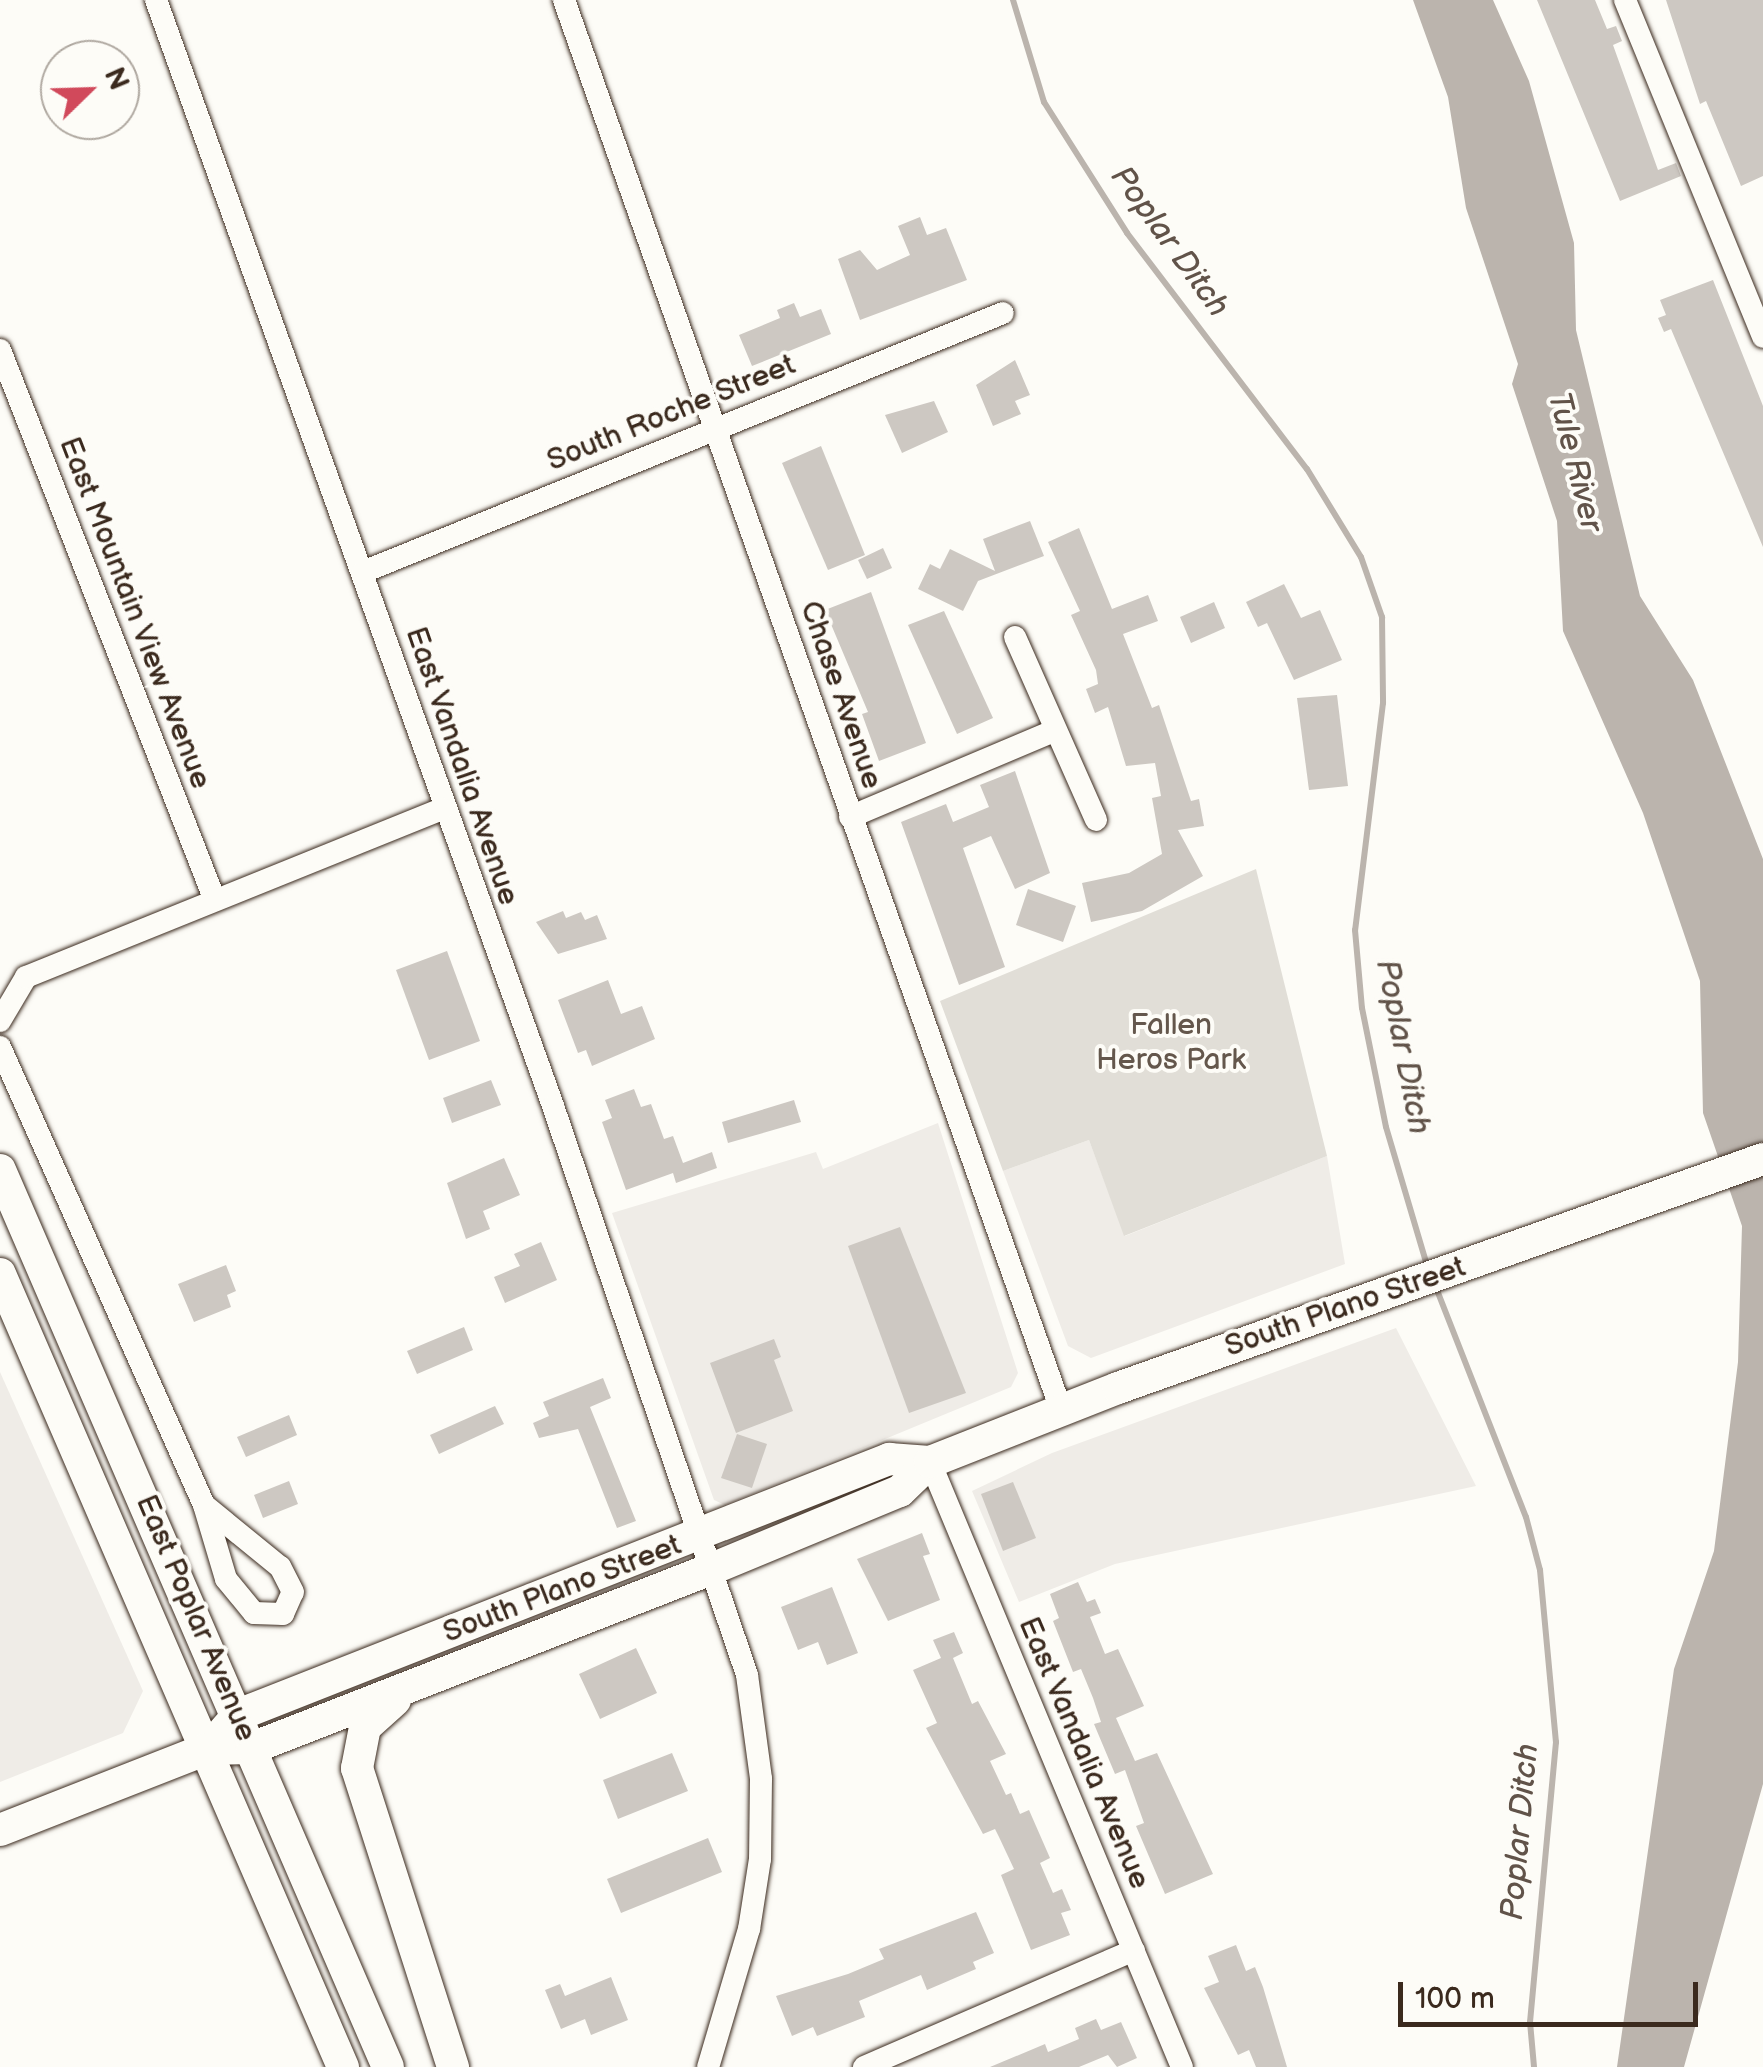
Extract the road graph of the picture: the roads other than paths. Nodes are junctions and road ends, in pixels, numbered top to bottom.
1 (156, 0) edge
2 (564, 0) edge
3 (1626, 0) edge
4 (1003, 313) dead end
5 (1763, 337) edge
6 (0, 350) edge
7 (717, 426) junction
8 (363, 572) junction
9 (1015, 637) dead end
10 (1054, 730) junction
11 (442, 809) junction
12 (850, 817) junction
13 (1096, 820) dead end
14 (214, 898) junction
15 (0, 1020) edge
16 (0, 1047) edge
17 (1763, 1159) edge
18 (0, 1170) edge
19 (0, 1274) edge
20 (1061, 1410) junction
21 (930, 1462) junction
22 (204, 1505) junction
23 (707, 1552) junction
24 (429, 1679) junction
25 (238, 1715) junction
26 (252, 1748) junction
27 (208, 1749) junction
28 (0, 1830) edge
29 (1134, 1950) junction
30 (342, 2067) edge
31 (388, 2067) edge
32 (453, 2067) edge
33 (709, 2067) edge
34 (864, 2067) edge
35 (1182, 2067) edge

1 - 8 street, East Vandalia Avenue
2 - 7 street, Chase Avenue
3 - 5 street
4 - 7 street, South Roche Street
6 - 14 street, East Mountain View Avenue
7 - 8 street, South Roche Street
7 - 12 street, Chase Avenue
8 - 11 street, East Vandalia Avenue
9 - 10 street
10 - 12 street
10 - 13 street
11 - 14 street
11 - 23 street, East Vandalia Avenue
12 - 20 street, Chase Avenue
14 - 15 street
16 - 22 street, East Poplar Avenue
17 - 20 main road, South Plano Street
18 - 25 main road, East Poplar Avenue
19 - 27 main road, East Poplar Avenue
20 - 21 main road, South Plano Street
21 - 23 main road, South Plano Street
21 - 29 street, East Vandalia Avenue
22 - 22 street, East Poplar Avenue
23 - 24 main road, South Plano Street
23 - 25 main road, South Plano Street
23 - 33 street, East Vandalia Avenue
24 - 26 main road, South Plano Street
24 - 32 main road
25 - 26 main road, East Poplar Avenue
25 - 27 main road, South Plano Street
26 - 27 main road, South Plano Street
26 - 31 main road, East Poplar Avenue
27 - 28 main road, South Plano Street
27 - 30 main road, East Poplar Avenue
29 - 34 street
29 - 35 street, East Vandalia Avenue

